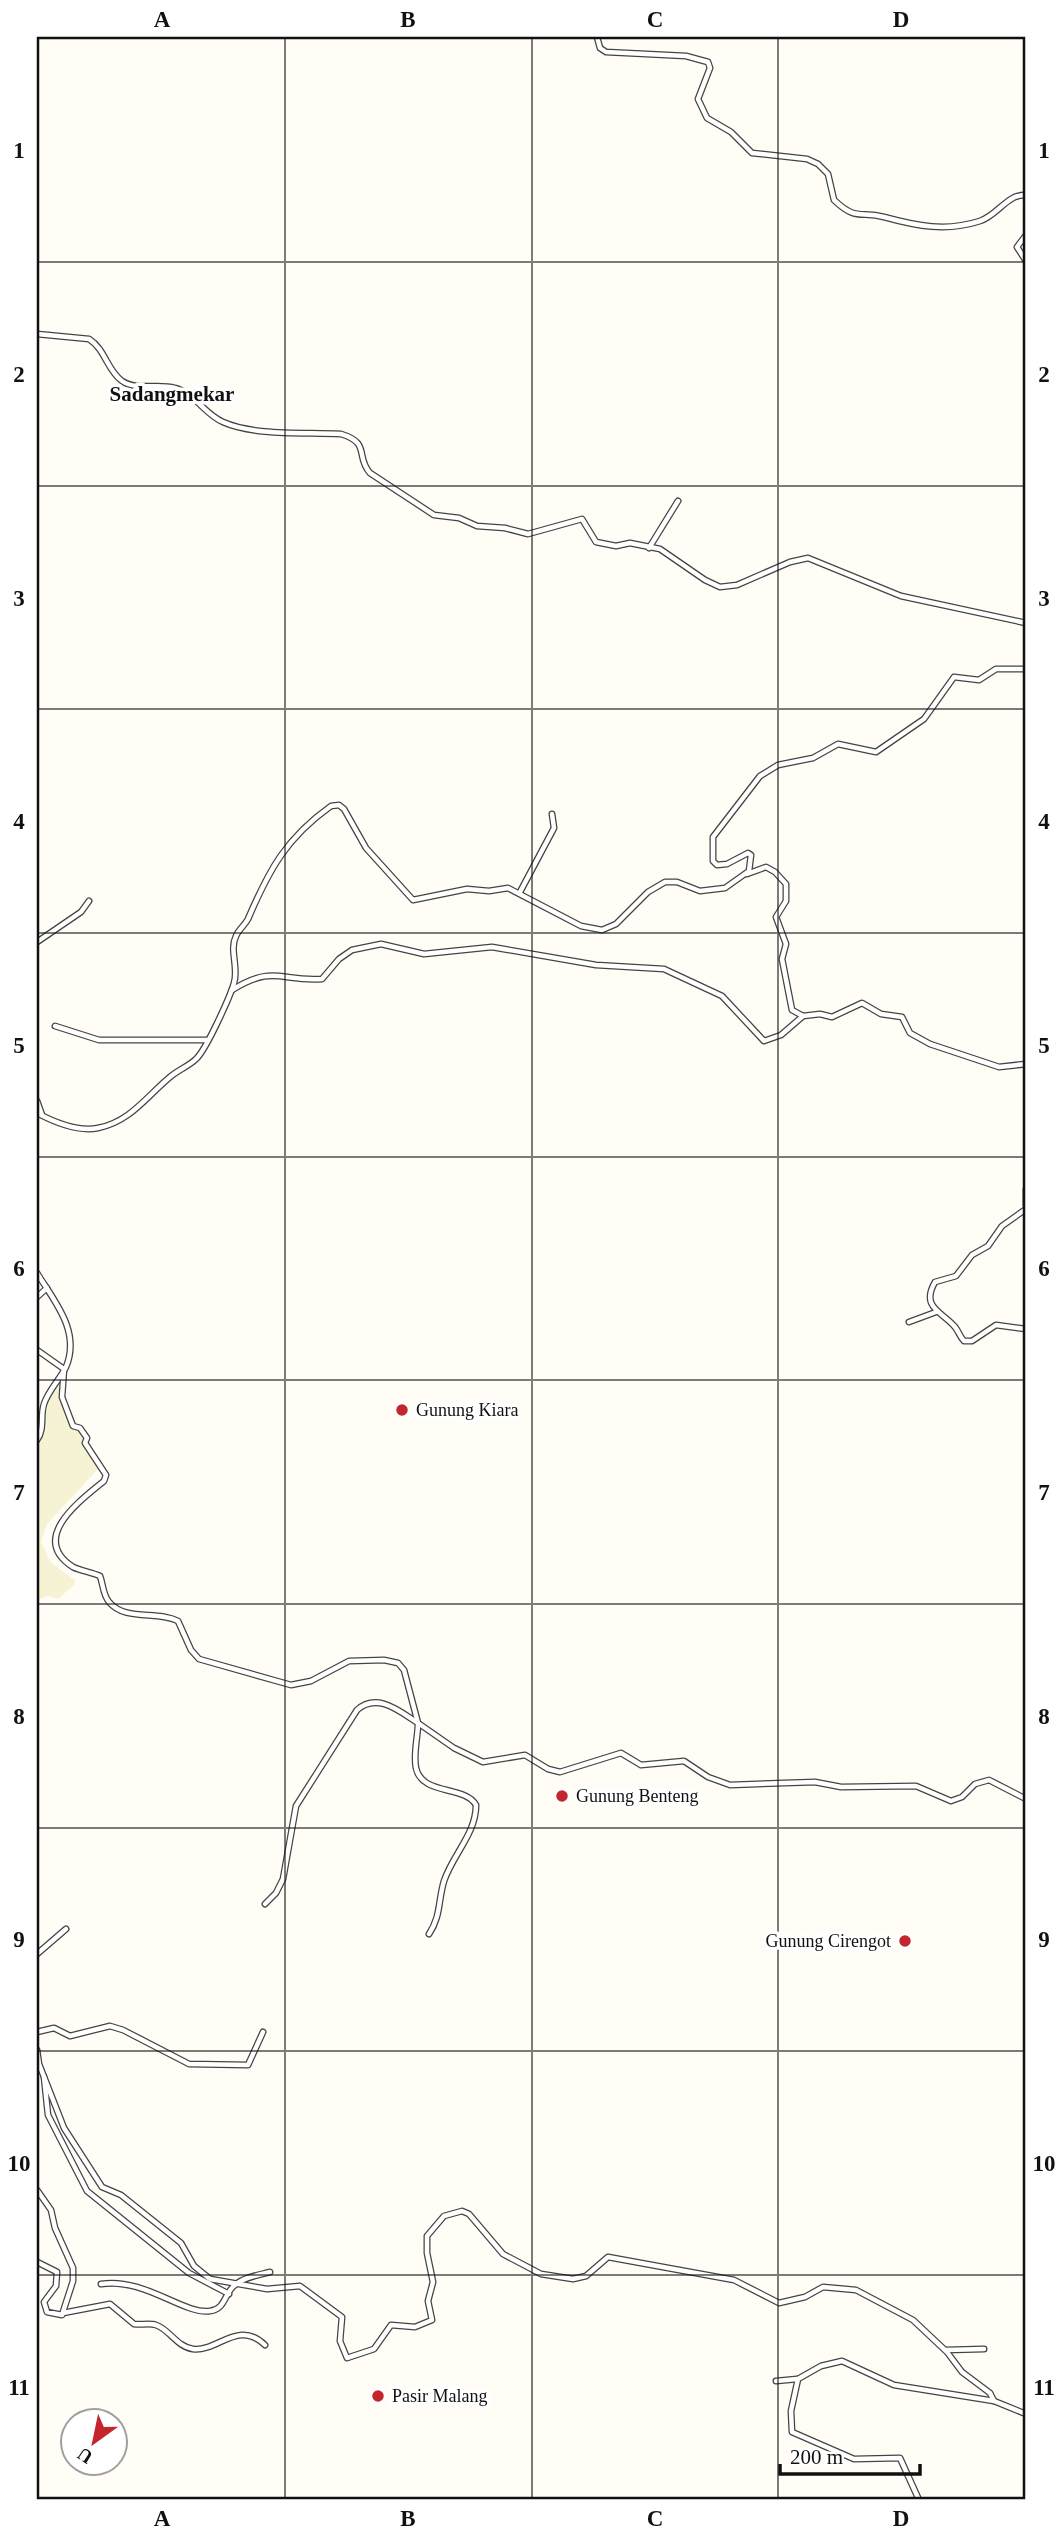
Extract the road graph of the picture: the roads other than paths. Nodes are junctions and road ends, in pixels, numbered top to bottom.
1 (598, 38) edge
2 (1026, 195) edge
3 (1026, 235) edge
4 (1026, 261) edge
5 (37, 334) edge
6 (678, 501) dead end
7 (649, 548) junction
8 (1026, 623) edge
9 (1026, 669) edge
10 (552, 814) dead end
11 (746, 874) junction
12 (520, 892) junction
13 (89, 901) dead end
14 (37, 942) edge
15 (232, 991) junction
16 (803, 1016) junction
17 (55, 1026) dead end
18 (207, 1040) junction
19 (1026, 1064) edge
20 (37, 1101) edge
21 (37, 1113) edge
22 (43, 1116) junction
23 (1026, 1189) edge
24 (1026, 1207) edge
25 (37, 1273) edge
26 (47, 1288) junction
27 (37, 1297) edge
28 (936, 1312) junction
29 (909, 1322) dead end
30 (1026, 1329) edge
31 (37, 1350) edge
32 (64, 1369) junction
33 (37, 1440) edge
34 (418, 1723) junction
35 (1026, 1799) edge
36 (265, 1904) dead end
37 (66, 1929) dead end
38 (429, 1934) dead end
39 (37, 1954) edge
40 (37, 2032) edge
41 (263, 2032) dead end
42 (37, 2050) edge
43 (43, 2075) junction
44 (37, 2081) edge
45 (37, 2190) edge
46 (37, 2262) edge
47 (270, 2272) dead end
48 (237, 2283) junction
49 (102, 2284) dead end
50 (229, 2294) junction
51 (63, 2313) junction
52 (265, 2345) dead end
53 (984, 2349) dead end
54 (945, 2350) junction
55 (798, 2379) junction
56 (776, 2381) dead end
57 (994, 2401) junction
58 (1026, 2414) edge
59 (919, 2500) edge

1 - 2 street
3 - 4 street
5 - 7 street
6 - 7 street
7 - 8 street
9 - 11 street
10 - 12 street
11 - 12 street
11 - 16 street
12 - 15 street
13 - 14 street
15 - 16 street
15 - 18 street
16 - 19 street
17 - 18 street
18 - 22 street
20 - 22 street
21 - 22 street
23 - 24 street
24 - 28 street
25 - 26 street
26 - 27 street
26 - 32 street
28 - 29 street
28 - 30 street
31 - 32 street
32 - 33 street
32 - 34 street
34 - 35 street
34 - 36 street
34 - 38 street
37 - 39 street
40 - 41 street
42 - 43 street
43 - 44 street
43 - 48 street
43 - 50 street
45 - 51 street
46 - 51 street
47 - 48 street
48 - 50 street
48 - 54 street
49 - 50 street
51 - 52 street
53 - 54 street
54 - 57 street
55 - 56 street
55 - 57 street
55 - 59 street
57 - 58 street

